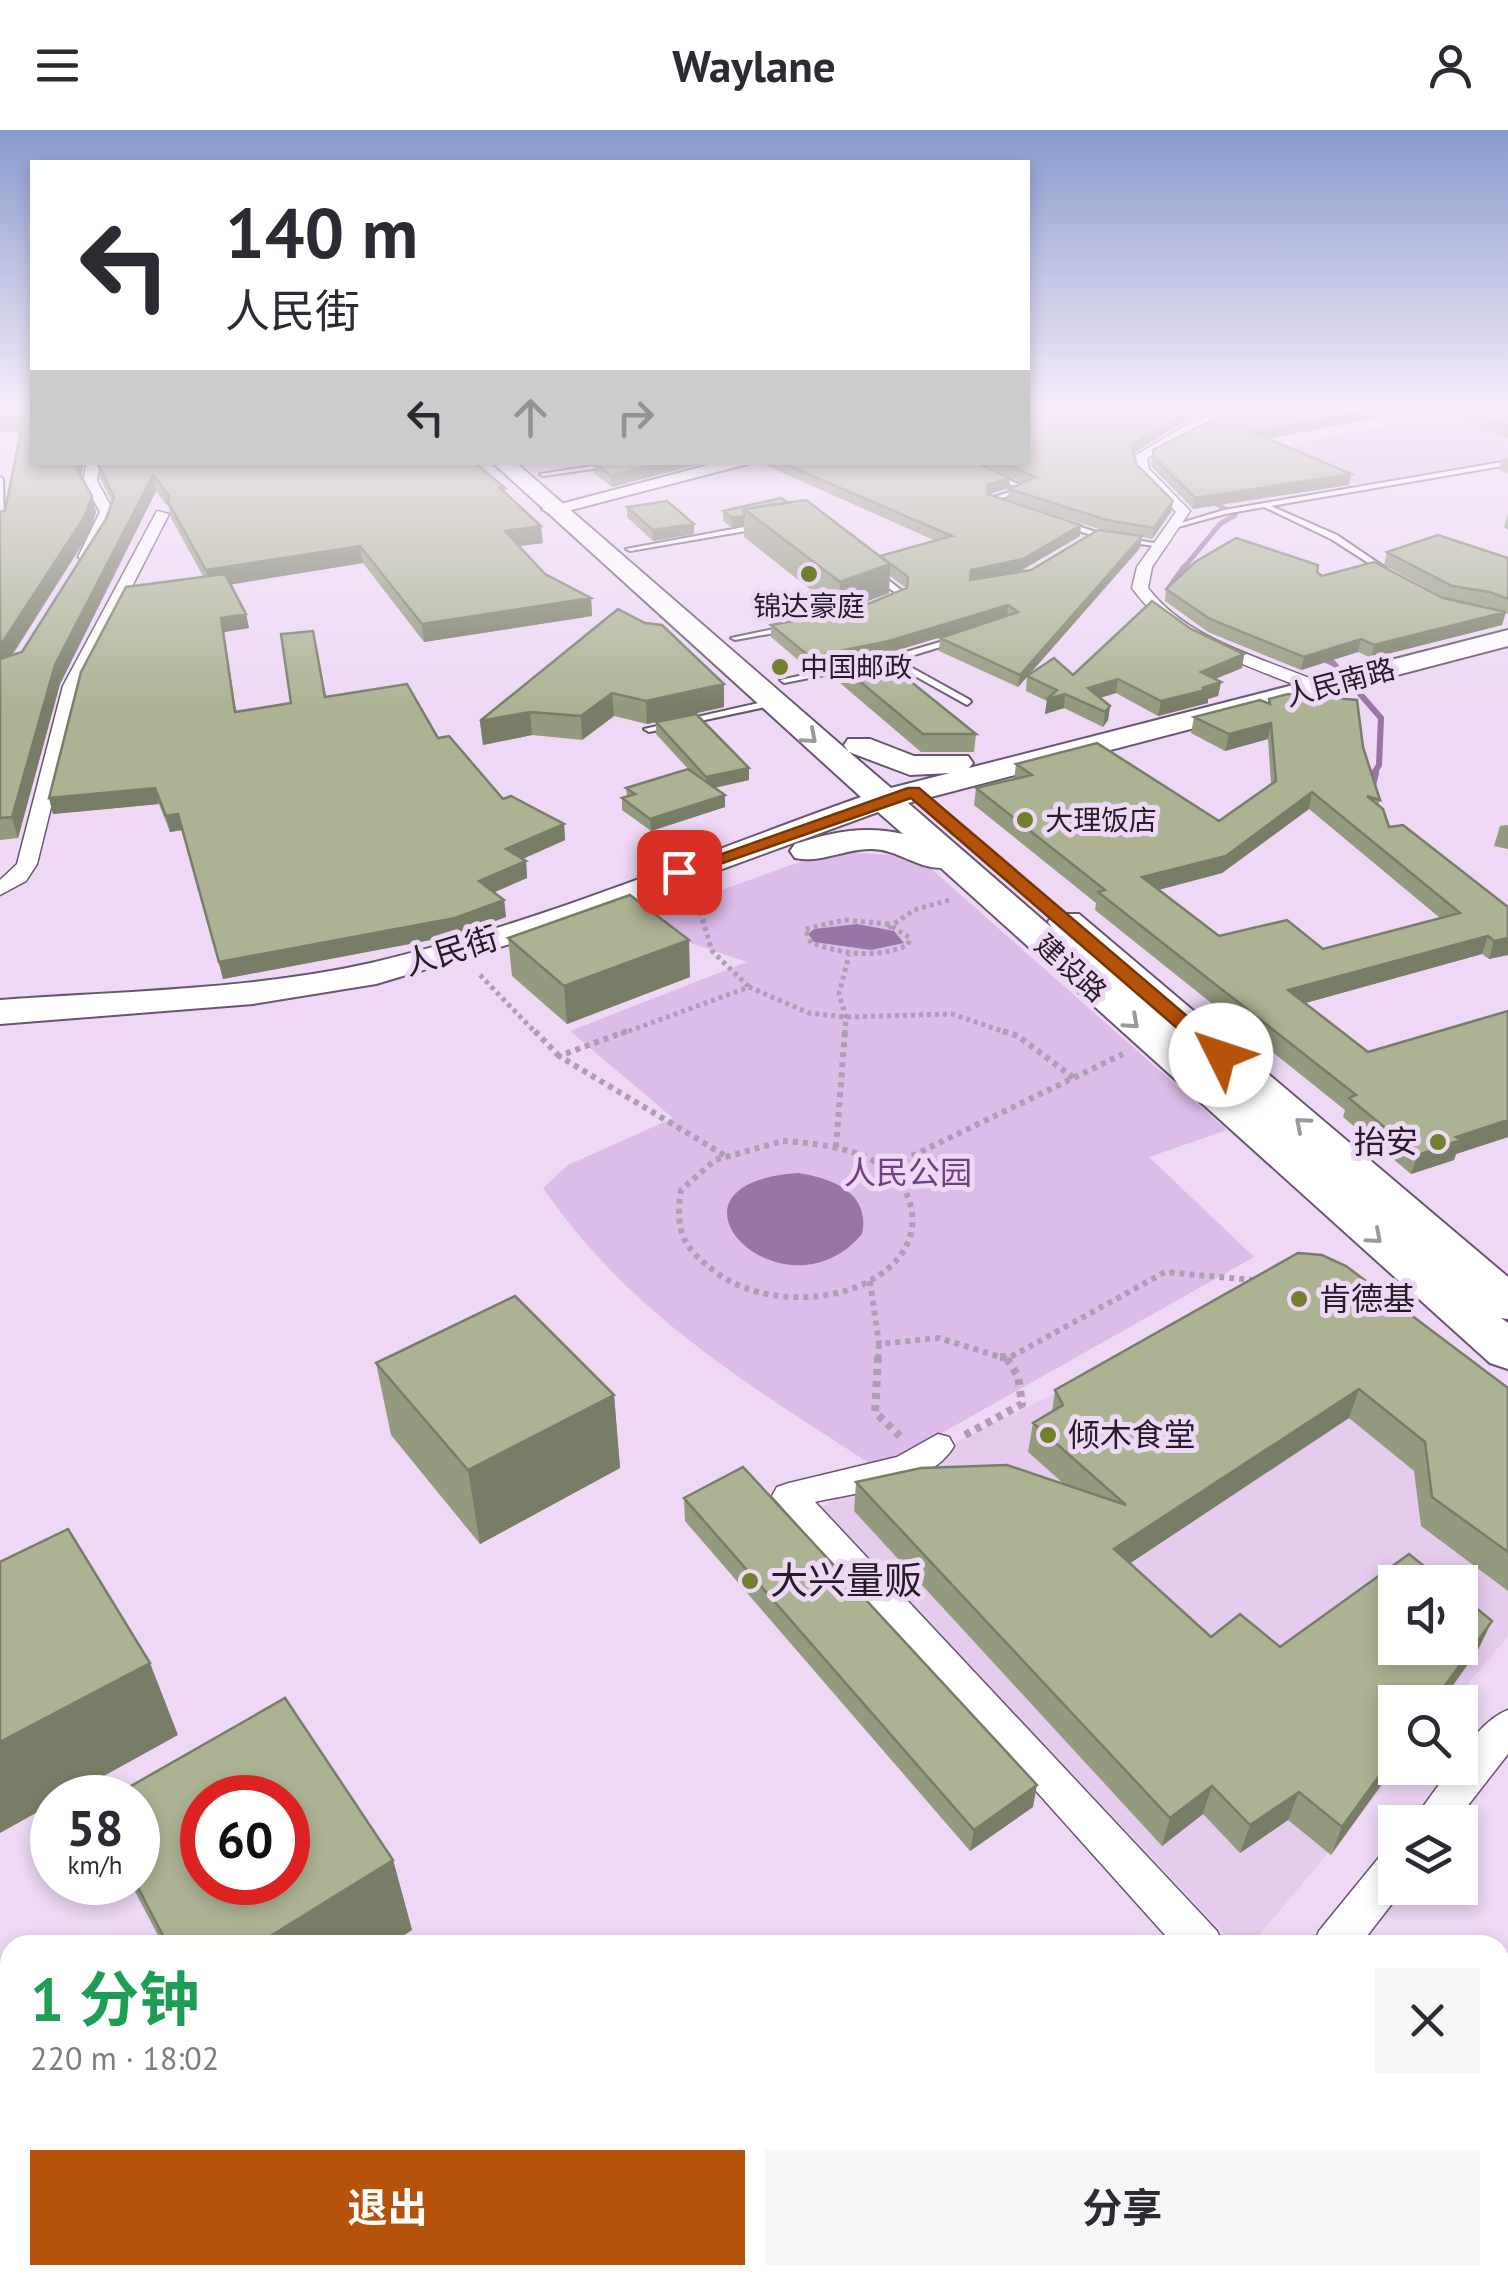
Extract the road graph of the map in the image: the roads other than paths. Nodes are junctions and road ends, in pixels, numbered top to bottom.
1 (565, 506) edge
2 (104, 507) edge
3 (566, 507) edge
4 (1182, 507) edge
5 (1266, 507) joint
6 (162, 514) edge
7 (1060, 522) edge
8 (775, 524) edge
9 (1178, 524) junction
10 (1095, 534) junction
11 (1081, 542) edge
12 (1162, 545) junction
13 (630, 549) junction
14 (79, 566) edge
15 (1373, 566) junction
16 (870, 570) edge
17 (1356, 572) edge
18 (1401, 578) edge
19 (886, 601) edge
20 (803, 625) edge
21 (975, 633) edge
22 (735, 638) junction
23 (1508, 638) edge
24 (890, 659) junction
25 (1339, 682) junction
26 (778, 692) junction
27 (967, 702) dead end
28 (1212, 715) junction
29 (649, 729) edge
30 (859, 745) junction
31 (898, 796) junction
32 (978, 885) junction
33 (0, 889) edge
34 (421, 961) junction
35 (0, 1012) edge
36 (1506, 1298) edge
37 (1458, 1310) junction
38 (1508, 1351) edge
39 (938, 1446) road end
40 (1508, 1726) edge
41 (1445, 1805) edge
42 (1378, 1889) edge
43 (1193, 1935) edge
44 (1342, 1935) edge

1 - 26 main road, 建设路
2 - 14 street
3 - 13 main road, 建设路
4 - 9 street
5 - 9 lane
5 - 15 lane
6 - 33 street
7 - 10 lane
8 - 13 lane
9 - 12 street
10 - 11 lane
10 - 12 lane
12 - 25 street
13 - 22 main road, 建设路
15 - 17 lane
15 - 18 lane
16 - 19 lane
20 - 22 lane
21 - 24 lane
22 - 26 main road, 建设路
23 - 25 main road, 人民南路
24 - 26 lane
24 - 27 lane
25 - 28 main road, 人民南路
26 - 29 lane
26 - 30 main road, 建设路
26 -> 31 main road, 建设路
28 - 30 main road
28 - 31 main road, 人民南路
30 - 31 main road, 建设路
31 - 32 main road, 建设路
31 - 34 main road, 人民街
36 -> 31 main road, 建设路
32 - 34 main road
32 -> 37 main road, 建设路
34 - 35 main road, 人民街
36 - 37 street
37 - 38 main road, 建设路
39 - 43 street
40 - 41 street
42 - 44 street

